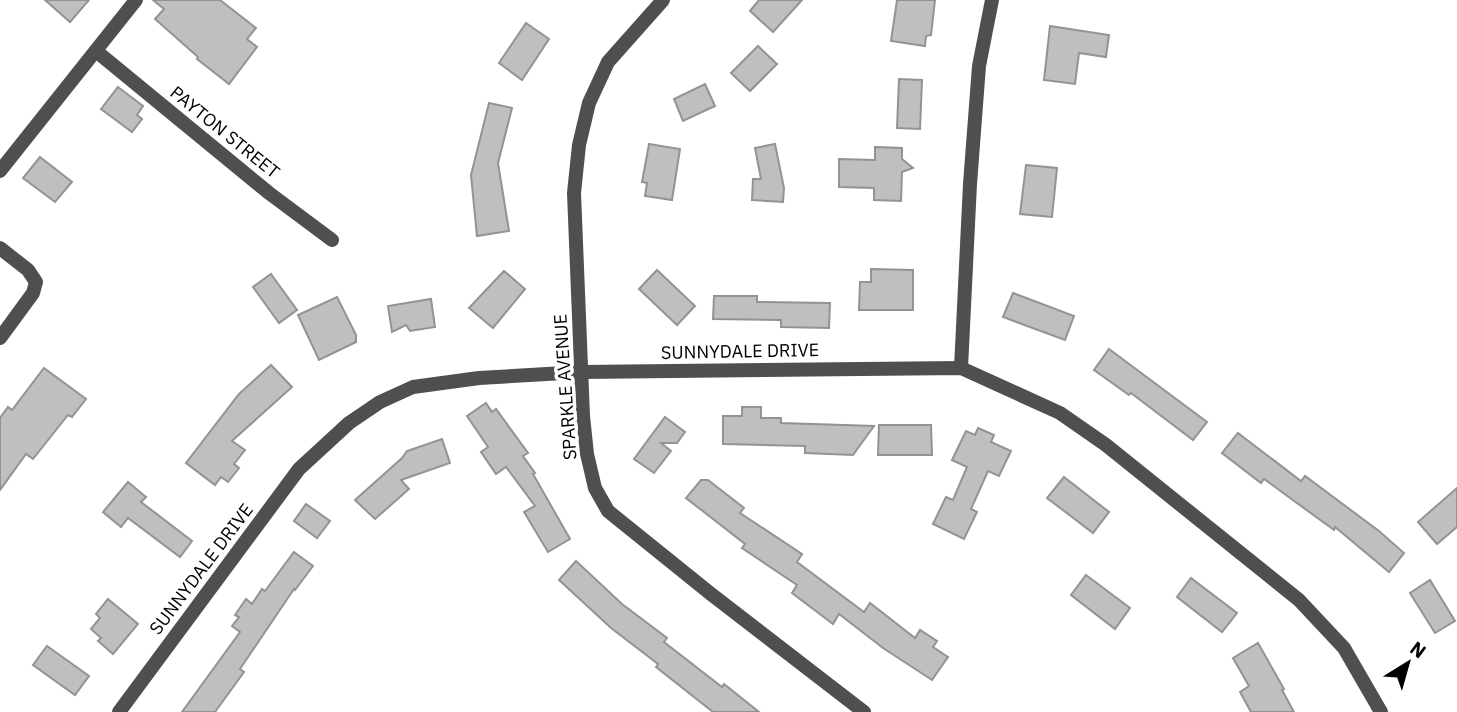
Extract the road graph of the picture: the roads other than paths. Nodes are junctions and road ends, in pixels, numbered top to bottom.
1 (135, 0) edge
2 (663, 0) edge
3 (992, 0) edge
4 (96, 51) junction
5 (0, 172) edge
6 (332, 240) dead end
7 (0, 248) edge
8 (0, 338) edge
9 (961, 368) junction
10 (581, 372) junction
11 (119, 712) edge
12 (864, 712) edge
13 (1381, 712) edge

1 - 4 street
2 - 10 street, SPARKLE AVENUE
3 - 9 street
4 - 5 street
4 - 6 street, PAYTON STREET
7 - 8 street
9 - 10 street, SUNNYDALE DRIVE
9 - 13 street, SUNNYDALE DRIVE
10 - 11 street, SUNNYDALE DRIVE
10 - 12 street, SPARKLE AVENUE

